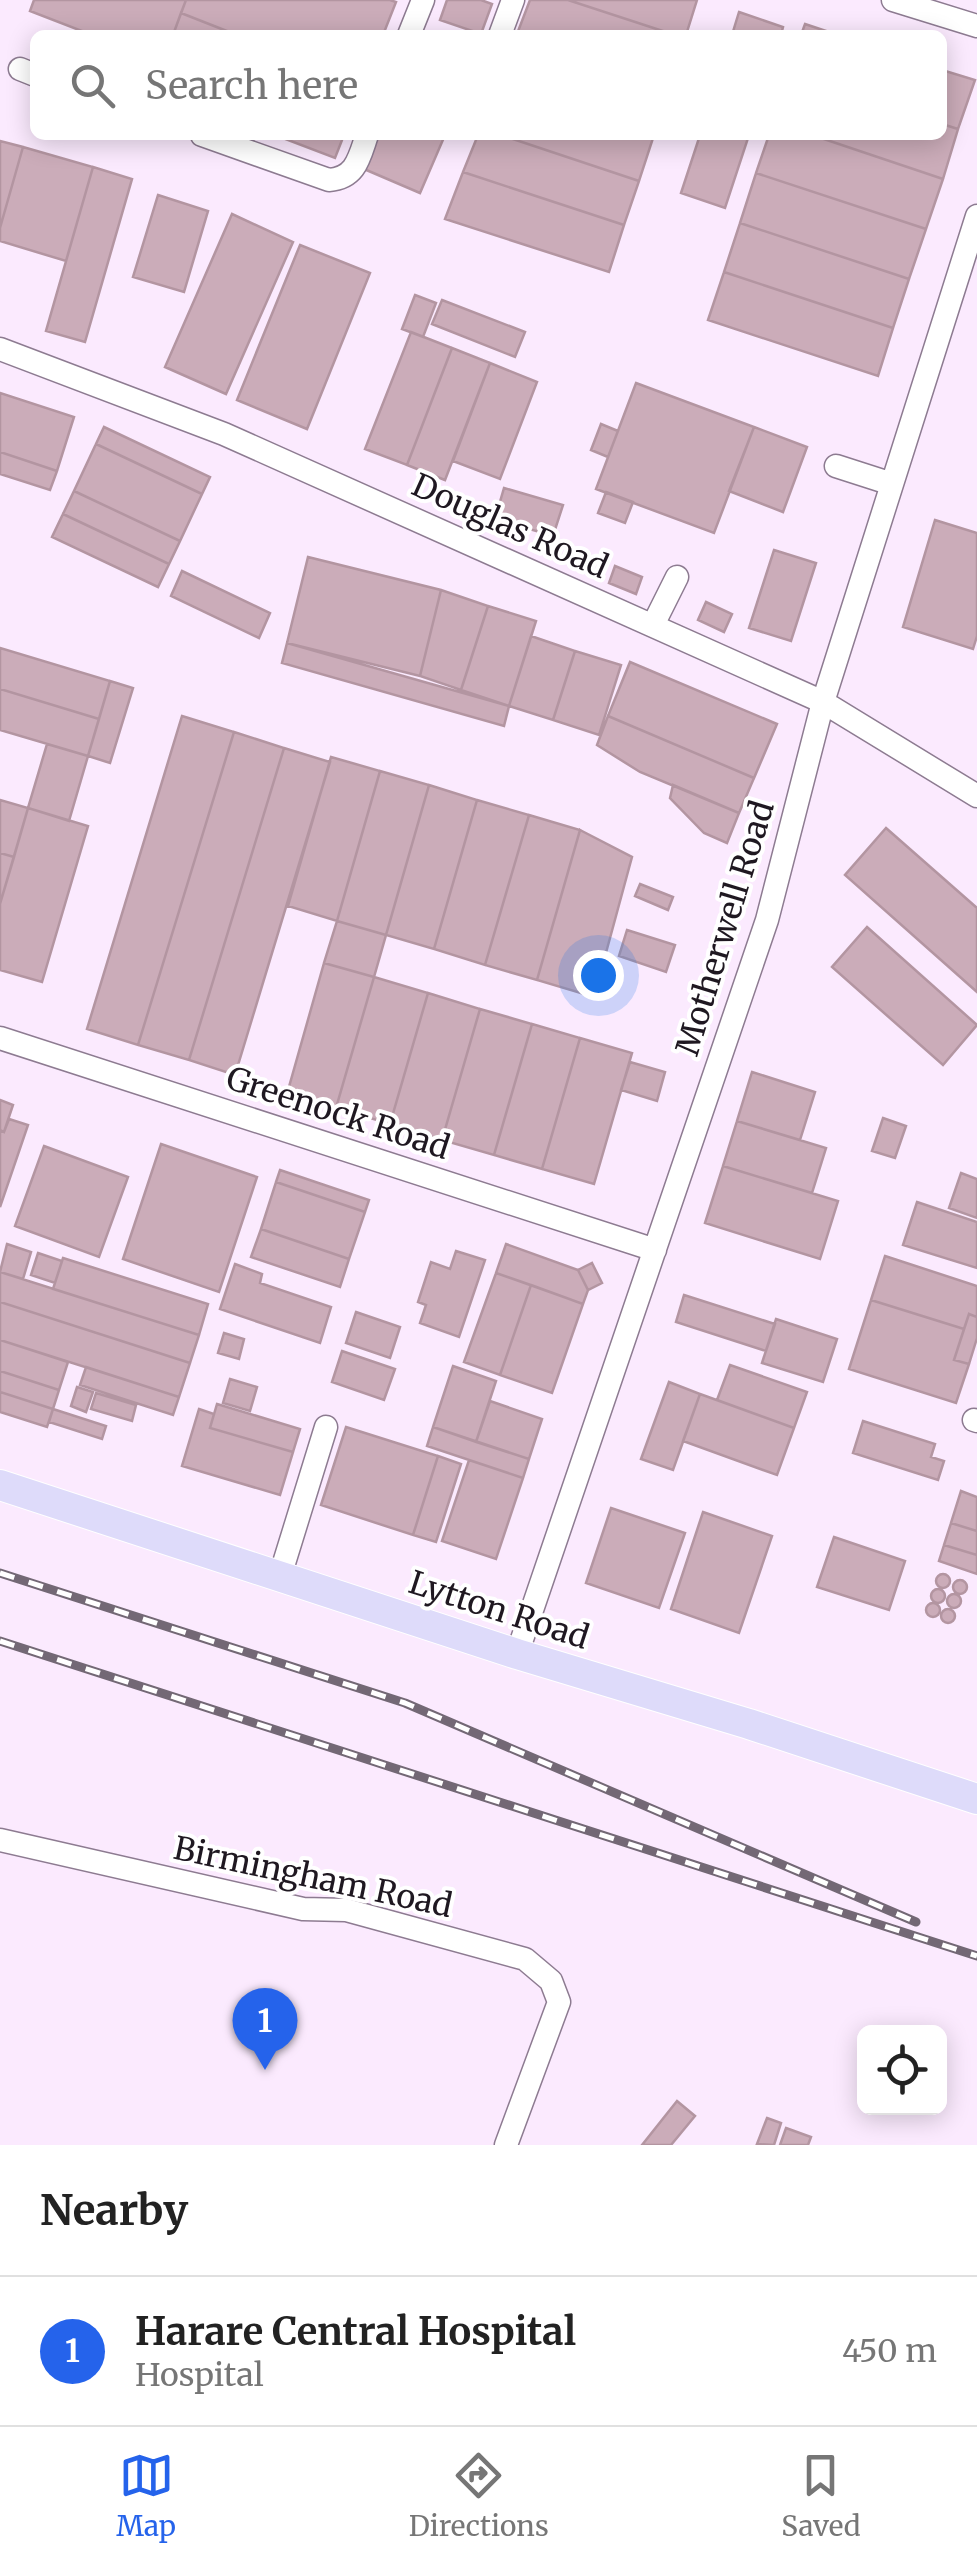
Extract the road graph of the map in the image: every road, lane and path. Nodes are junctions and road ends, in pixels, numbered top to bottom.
1 (423, 0) edge
2 (513, 0) edge
3 (893, 0) edge
4 (977, 26) edge
5 (412, 30) edge
6 (502, 30) edge
7 (216, 140) edge
8 (365, 140) edge
9 (977, 216) edge
10 (0, 349) edge
11 (836, 466) dead end
12 (892, 484) junction
13 (676, 578) dead end
14 (653, 625) junction
15 (823, 702) junction
16 (977, 796) edge
17 (0, 1038) edge
18 (655, 1250) junction
19 (326, 1428) dead end
20 (0, 1485) edge
21 (280, 1576) junction
22 (517, 1654) junction
23 (977, 1799) edge
24 (0, 1840) edge
25 (506, 2145) edge

1 - 5 street
2 - 6 street
3 - 4 street
7 - 8 street
9 - 12 street, Motherwell Road
10 - 14 street, Douglas Road
11 - 12 street
12 - 15 street, Motherwell Road
13 - 14 street
14 - 15 street, Douglas Road
15 - 16 street, Douglas Road
15 - 18 street, Motherwell Road
17 - 18 street, Greenock Road
18 - 22 street, Motherwell Road
19 - 21 street
20 - 21 main road, Lytton Road
21 - 22 main road, Lytton Road
22 - 23 main road, Lytton Road
24 - 25 street, Birmingham Road

